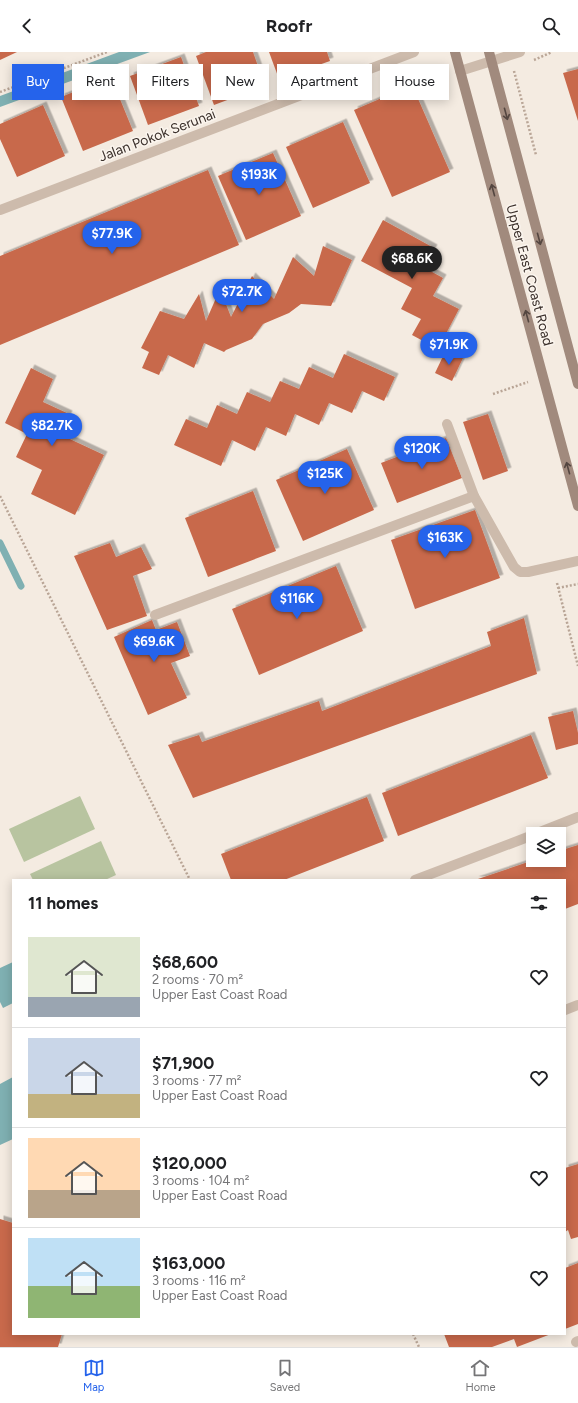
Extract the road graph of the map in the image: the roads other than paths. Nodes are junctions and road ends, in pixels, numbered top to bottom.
1 (414, 52) edge
2 (455, 52) edge
3 (489, 52) edge
4 (520, 52) edge
5 (492, 62) junction
6 (460, 71) junction
7 (0, 210) edge
8 (578, 384) edge
9 (447, 424) dead end
10 (474, 496) junction
11 (578, 506) edge
12 (578, 561) edge
13 (155, 615) dead end
14 (578, 818) edge
15 (553, 827) edge
16 (526, 837) edge
17 (418, 879) edge
18 (578, 1005) edge
19 (566, 1010) edge

1 - 7 street, Jalan Pokok Serunai
2 - 6 main road, Upper East Coast Road
3 - 5 main road, Upper East Coast Road
4 - 5 street
5 - 6 street
5 -> 8 main road, Upper East Coast Road
11 -> 6 main road, Upper East Coast Road
9 - 10 street
10 - 12 street
10 - 13 street
14 - 15 street
16 - 17 street
18 - 19 street

